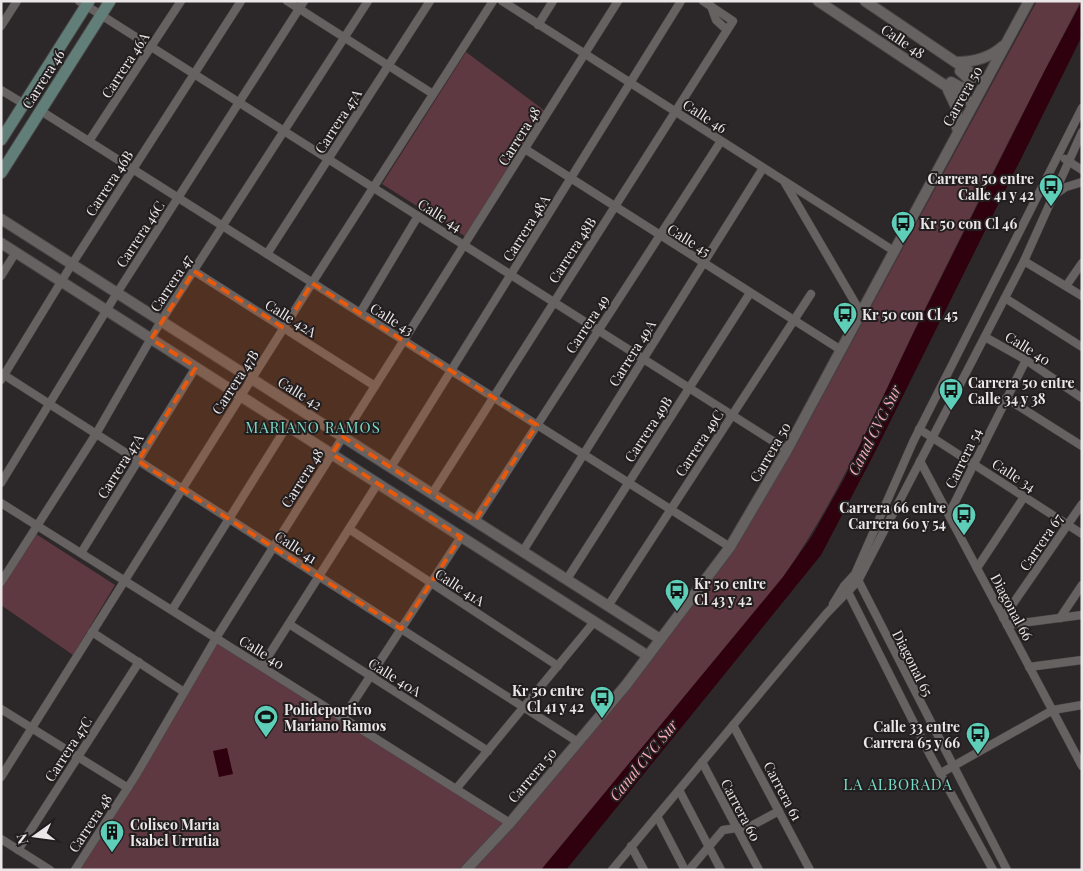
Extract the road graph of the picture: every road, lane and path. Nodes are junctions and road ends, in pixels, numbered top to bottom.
1 (17, 1) edge
2 (110, 1) edge
3 (181, 1) edge
4 (241, 1) edge
5 (287, 1) edge
6 (304, 1) edge
7 (368, 1) edge
8 (430, 1) edge
9 (493, 1) edge
10 (502, 1) edge
11 (553, 1) edge
12 (618, 1) edge
13 (681, 1) edge
14 (703, 1) edge
15 (818, 1) edge
16 (865, 1) edge
17 (1029, 1) edge
18 (85, 3) edge
19 (711, 6) junction
20 (299, 9) junction
21 (101, 15) junction
22 (538, 24) junction
23 (1, 26) edge
24 (727, 30) junction
25 (344, 38) junction
26 (1008, 40) junction
27 (152, 47) junction
28 (585, 54) junction
29 (945, 54) junction
30 (956, 62) junction
31 (389, 65) junction
32 (194, 74) junction
33 (930, 75) junction
34 (629, 82) junction
35 (986, 82) junction
36 (945, 86) junction
37 (1, 90) edge
38 (434, 94) junction
39 (239, 103) junction
40 (24, 104) junction
41 (973, 104) junction
42 (1082, 108) edge
43 (41, 111) junction
44 (675, 112) junction
45 (284, 131) junction
46 (1082, 132) edge
47 (957, 134) junction
48 (1067, 139) junction
49 (1, 140) edge
50 (89, 141) junction
51 (721, 141) junction
52 (1080, 148) edge
53 (525, 149) junction
54 (1059, 155) junction
55 (328, 159) junction
56 (1068, 161) junction
57 (763, 168) junction
58 (1080, 168) edge
59 (133, 169) junction
60 (1, 173) edge
61 (571, 179) junction
62 (784, 181) junction
63 (1082, 182) edge
64 (373, 188) junction
65 (1053, 196) junction
66 (178, 198) junction
67 (615, 206) junction
68 (418, 216) junction
69 (1, 219) edge
70 (223, 226) junction
71 (659, 236) junction
72 (1, 242) edge
73 (464, 246) junction
74 (16, 252) junction
75 (894, 252) junction
76 (267, 254) junction
77 (1024, 261) junction
78 (1082, 263) edge
79 (72, 264) junction
80 (703, 264) junction
81 (194, 271) junction
82 (512, 275) junction
83 (1, 276) edge
84 (62, 281) junction
85 (312, 283) junction
86 (1066, 286) junction
87 (117, 293) junction
88 (750, 293) junction
89 (811, 294) dead end
90 (1082, 296) edge
91 (1005, 298) junction
92 (554, 302) junction
93 (107, 310) junction
94 (360, 313) junction
95 (861, 314) junction
96 (793, 319) junction
97 (161, 321) junction
98 (284, 328) junction
99 (598, 330) junction
100 (985, 337) junction
101 (152, 339) junction
102 (404, 341) junction
103 (1082, 347) edge
104 (841, 350) junction
105 (644, 359) junction
106 (1026, 360) junction
107 (196, 367) junction
108 (452, 372) junction
109 (2, 376) edge
110 (252, 379) junction
111 (376, 386) junction
112 (689, 388) junction
113 (241, 396) junction
114 (493, 398) junction
115 (1006, 398) junction
116 (1082, 398) edge
117 (50, 404) junction
118 (732, 415) junction
119 (287, 426) junction
120 (537, 426) junction
121 (919, 429) junction
122 (96, 434) junction
123 (343, 437) junction
124 (932, 437) junction
125 (1082, 446) edge
126 (788, 450) junction
127 (332, 454) junction
128 (583, 455) junction
129 (920, 460) junction
130 (138, 461) junction
131 (974, 464) junction
132 (391, 468) junction
133 (1, 483) edge
134 (378, 483) junction
135 (628, 483) junction
136 (182, 488) junction
137 (432, 494) junction
138 (1024, 497) junction
139 (1, 502) edge
140 (1082, 504) edge
141 (670, 510) junction
142 (949, 514) junction
143 (228, 518) junction
144 (475, 521) junction
145 (37, 525) junction
146 (1068, 525) junction
147 (349, 529) junction
148 (1082, 534) edge
149 (461, 537) junction
150 (273, 547) junction
151 (730, 547) junction
152 (523, 551) junction
153 (81, 553) junction
154 (977, 568) junction
155 (319, 576) junction
156 (856, 577) junction
157 (2, 579) edge
158 (567, 579) junction
159 (124, 580) junction
160 (431, 583) junction
161 (1082, 586) edge
162 (846, 589) junction
163 (608, 606) junction
164 (172, 610) junction
165 (1082, 615) edge
166 (1060, 618) junction
167 (594, 622) junction
168 (1005, 622) junction
169 (289, 624) junction
170 (401, 629) junction
171 (92, 632) junction
172 (216, 638) junction
173 (660, 639) junction
174 (648, 656) junction
175 (1082, 660) edge
176 (139, 662) junction
177 (262, 666) junction
178 (558, 666) junction
179 (1029, 668) junction
180 (371, 676) junction
181 (184, 692) junction
182 (1082, 705) edge
183 (524, 707) junction
184 (1, 709) edge
185 (1053, 710) junction
186 (343, 718) junction
187 (733, 725) junction
188 (32, 728) junction
189 (578, 742) junction
190 (1082, 748) edge
191 (1073, 749) junction
192 (488, 750) junction
193 (78, 757) junction
194 (702, 762) junction
195 (952, 766) junction
196 (1082, 766) edge
197 (940, 773) junction
198 (1, 777) edge
199 (961, 782) junction
200 (128, 788) junction
201 (456, 789) junction
202 (679, 790) junction
203 (950, 791) junction
204 (779, 811) junction
205 (657, 816) junction
206 (510, 823) junction
207 (737, 829) junction
208 (1, 839) edge
209 (631, 846) junction
210 (709, 847) junction
211 (18, 850) junction
212 (50, 870) edge
213 (75, 870) edge
214 (466, 870) edge
215 (612, 870) edge
216 (644, 870) edge
217 (685, 870) edge
218 (689, 870) edge
219 (721, 870) edge
220 (759, 870) edge
221 (810, 870) edge
222 (993, 870) edge
223 (1007, 870) edge

1 - 23 street
2 - 21 main road, Carrera 46
3 - 27 street, Carrera 46A
4 - 32 street, Carrera 46B
5 - 20 street
6 - 20 street, Carrera 46C
7 - 25 street, Carrera 47
8 - 31 street, Carrera 47A
9 - 38 street, Carrera 47B
10 - 22 street, Calle 46
11 - 22 street
12 - 28 street, Carrera 48
13 - 34 street, Carrera 48A
14 - 19 street
15 - 33 street, Calle 48
16 - 29 street, Calle 48
17 - 26 street, Carrera 50
18 - 21 street, Calle 44
18 - 40 main road, Carrera 46
19 - 24 street
19 - 24 street, Carrera 48B
20 - 25 street
20 - 39 street, Carrera 46C
21 - 27 street, Calle 44
21 - 43 main road, Carrera 46
22 - 28 street, Calle 46
24 - 44 street, Carrera 48B
25 - 31 street
25 - 45 street, Carrera 47
26 - 30 street
26 - 35 street, Carrera 50
27 - 32 street, Calle 44
27 - 50 street, Carrera 46A
28 - 34 street, Calle 46
28 - 53 street, Carrera 48
29 - 30 street, Calle 48
29 - 33 street
30 - 35 street, Calle 48
31 - 38 street
31 - 55 street, Carrera 47A
32 - 39 street, Calle 44
32 - 59 street, Carrera 46B
33 - 36 street, Calle 48
34 - 44 street, Calle 46
34 - 61 street, Carrera 48A
35 - 41 street, Carrera 50
36 - 41 street, Calle 48
36 - 47 street
37 - 40 street
38 - 64 street, Carrera 47B
39 - 45 street, Calle 44
39 - 66 street, Carrera 46C
40 - 49 main road, Carrera 46
41 - 47 street, Carrera 50
42 - 48 street
43 - 50 street, Calle 43
43 - 60 main road, Carrera 46
44 - 51 street, Calle 46
44 - 67 street, Carrera 48B
45 - 55 street, Calle 44
45 - 70 street, Carrera 47
46 - 52 street
47 - 75 street, Carrera 50
48 - 52 street
48 - 54 street
50 - 59 street, Calle 43
51 - 57 street, Calle 46
51 - 71 street, Carrera 49
52 - 56 street
52 - 58 street
53 - 61 street, Calle 45
53 - 73 street, Carrera 48
54 - 56 street
54 - 121 street
55 - 64 street, Calle 44
55 - 76 street, Carrera 47A
56 - 58 street
56 - 65 street
57 - 62 street, Calle 46
57 - 80 street, Carrera 49A
59 - 66 street, Calle 43
59 - 79 street, Carrera 46B
61 - 67 street, Calle 45
61 - 82 street, Carrera 48A
62 - 75 street, Calle 46
62 - 95 street
63 - 65 street
64 - 68 street, Calle 44
64 - 85 street, Carrera 47B
65 - 77 street
66 - 70 street, Calle 43
66 - 87 street, Carrera 46C
67 - 71 street, Calle 45
67 - 92 street, Carrera 48B
68 - 73 street, Calle 44
68 - 94 street
69 - 79 street, Calle 42
70 - 76 street, Calle 43
70 - 81 street, Carrera 47
71 - 80 street, Calle 45
71 - 99 street, Carrera 49
72 - 74 street
73 - 82 street, Calle 44
73 - 102 street, Carrera 48
74 - 83 street
74 - 84 street
75 - 95 street, Carrera 50
76 - 85 street, Calle 43
77 - 86 street
77 - 91 street
78 - 86 street
79 - 84 street, Carrera 46B
79 - 87 street, Calle 42
80 - 88 street, Calle 45
80 - 105 street, Carrera 49A
81 - 97 street, Carrera 47
81 - 98 street, Calle 42A
82 - 92 street, Calle 44
82 - 108 street, Carrera 48A
84 - 93 street
84 - 109 street, Carrera 46B
85 - 94 street, Calle 43
85 - 98 street, Carrera 47B
86 - 90 street
87 - 93 street, Carrera 46C
87 - 97 street, Calle 42
88 - 96 street, Calle 45
88 - 112 street, Carrera 49B
89 - 96 street, Carrera 49C
91 - 100 street
91 - 103 street
92 - 99 street, Calle 44
92 - 114 street, Carrera 48B
93 - 101 street
93 - 117 street, Carrera 46C
94 - 102 street, Calle 43
95 - 104 street, Carrera 50
96 - 104 street, Calle 45
96 - 118 street, Carrera 49C
97 - 101 street, Carrera 47
97 - 110 street, Calle 42
98 - 110 street, Carrera 47B
98 - 111 street, Calle 42A
99 - 105 street, Calle 44
99 - 120 street, Carrera 49
100 - 106 street, Calle 40
100 - 124 street
101 - 107 street
101 - 122 street, Carrera 47
102 - 108 street, Calle 43
102 - 111 street, Carrera 48
104 - 126 street, Carrera 50
105 - 112 street, Calle 44
105 - 128 street, Carrera 49A
106 - 115 street, Carrera 54
106 - 116 street, Calle 40
107 - 113 street
107 - 130 street, Carrera 47A
108 - 114 street, Calle 43
108 - 132 street, Carrera 48A
109 - 117 street, Calle 41
110 - 113 street, Carrera 47B
110 - 123 street, Calle 42
111 - 123 street, Carrera 48
112 - 118 street, Calle 44
112 - 135 street, Carrera 49B
113 - 119 street
113 - 136 street, Carrera 47B
114 - 120 street, Calle 43
114 - 137 street, Carrera 48B
115 - 125 street
115 - 131 street, Carrera 54
117 - 122 street, Calle 41
117 - 133 street, Carrera 46C
118 - 126 street, Calle 44
118 - 141 street, Carrera 49C
119 - 127 street
119 - 143 street
120 - 128 street, Calle 43
120 - 144 street, Carrera 49
121 - 124 street, Calle 34
121 - 156 street
122 - 130 street, Calle 41
122 - 145 street, Carrera 47
123 - 127 street, Carrera 48
123 - 132 street, Calle 42
124 - 129 street
124 - 131 street, Calle 34
126 - 151 street, Carrera 50
127 - 134 street
127 - 150 street, Carrera 48
128 - 135 street, Calle 43
128 - 152 street, Carrera 49A
129 - 142 street, Diagonal 66
129 - 156 street
130 - 136 street, Calle 41
130 - 153 street, Carrera 47A
131 - 138 street, Calle 34
131 - 142 street, Carrera 54
132 - 137 street, Calle 42
134 - 147 street
134 - 149 street
135 - 141 street, Calle 43
135 - 158 street, Carrera 49B
136 - 143 street, Calle 41
136 - 159 street, Carrera 47B
137 - 144 street, Calle 42
138 - 146 street, Calle 34
138 - 154 street
139 - 145 street, Calle 40
140 - 146 street, Carrera 67
141 - 151 street, Calle 43
141 - 163 street, Carrera 49C
142 - 154 street, Diagonal 66
143 - 150 street, Calle 41
143 - 164 street
144 - 152 street, Calle 42
145 - 153 street, Calle 40
145 - 157 street, Carrera 47
146 - 148 street, Calle 34
146 - 168 street, Carrera 67
147 - 155 street
147 - 160 street, Calle 41A
149 - 160 street
149 - 167 street
150 - 155 street, Calle 41
150 - 172 street, Carrera 48
151 - 173 street, Carrera 50
152 - 158 street, Calle 42
153 - 159 street, Calle 40
154 - 168 street, Diagonal 66
155 - 169 street
155 - 170 street, Calle 41
156 - 162 street
156 - 195 street, Diagonal 65
158 - 163 street, Calle 42
159 - 164 street, Calle 40
159 - 171 street, Carrera 47B
160 - 170 street
160 - 178 street, Calle 41A
161 - 166 street
162 - 187 street
162 - 197 street, Diagonal 65
163 - 173 street, Calle 42
164 - 172 street, Calle 40
165 - 166 street
166 - 168 street
167 - 174 street
167 - 178 street
168 - 179 street, Diagonal 66
169 - 177 street
169 - 180 street, Calle 40A
170 - 180 street
170 - 183 street, Calle 41
171 - 176 street
171 - 188 street, Carrera 47B
172 - 177 street, Calle 40
172 - 181 street, Carrera 48
173 - 174 street, Carrera 50
174 - 189 street, Carrera 50
175 - 179 street
176 - 181 street
176 - 193 street, Carrera 47C
177 - 186 street, Calle 40
178 - 183 street
179 - 185 street, Diagonal 66
180 - 186 street
180 - 192 street, Calle 40A
181 - 200 street, Carrera 48
182 - 185 street
183 - 189 street, Calle 41
183 - 192 street
184 - 188 street
185 - 191 street, Diagonal 66
185 - 195 street
186 - 201 street, Calle 40
187 - 194 street
187 - 204 street, Carrera 61
188 - 193 street
188 - 198 street, Carrera 47B
189 - 206 street, Carrera 50
190 - 191 street
191 - 196 street, Diagonal 66
192 - 201 street
193 - 200 street
193 - 211 street, Carrera 47C
194 - 202 street
194 - 207 street, Carrera 60
195 - 197 street
195 - 199 street, Diagonal 65
197 - 203 street, Diagonal 65
199 - 203 street
199 - 223 street, Diagonal 65
200 - 213 street, Carrera 48
201 - 206 street, Calle 40
202 - 205 street
202 - 210 street
203 - 222 street, Diagonal 65
204 - 207 street
204 - 221 street, Carrera 61
205 - 209 street
205 - 217 street
206 - 214 street, Carrera 50
207 - 210 street
207 - 220 street, Carrera 60
208 - 211 street
209 - 215 street
209 - 216 street
210 - 218 street
210 - 219 street
211 - 212 street

